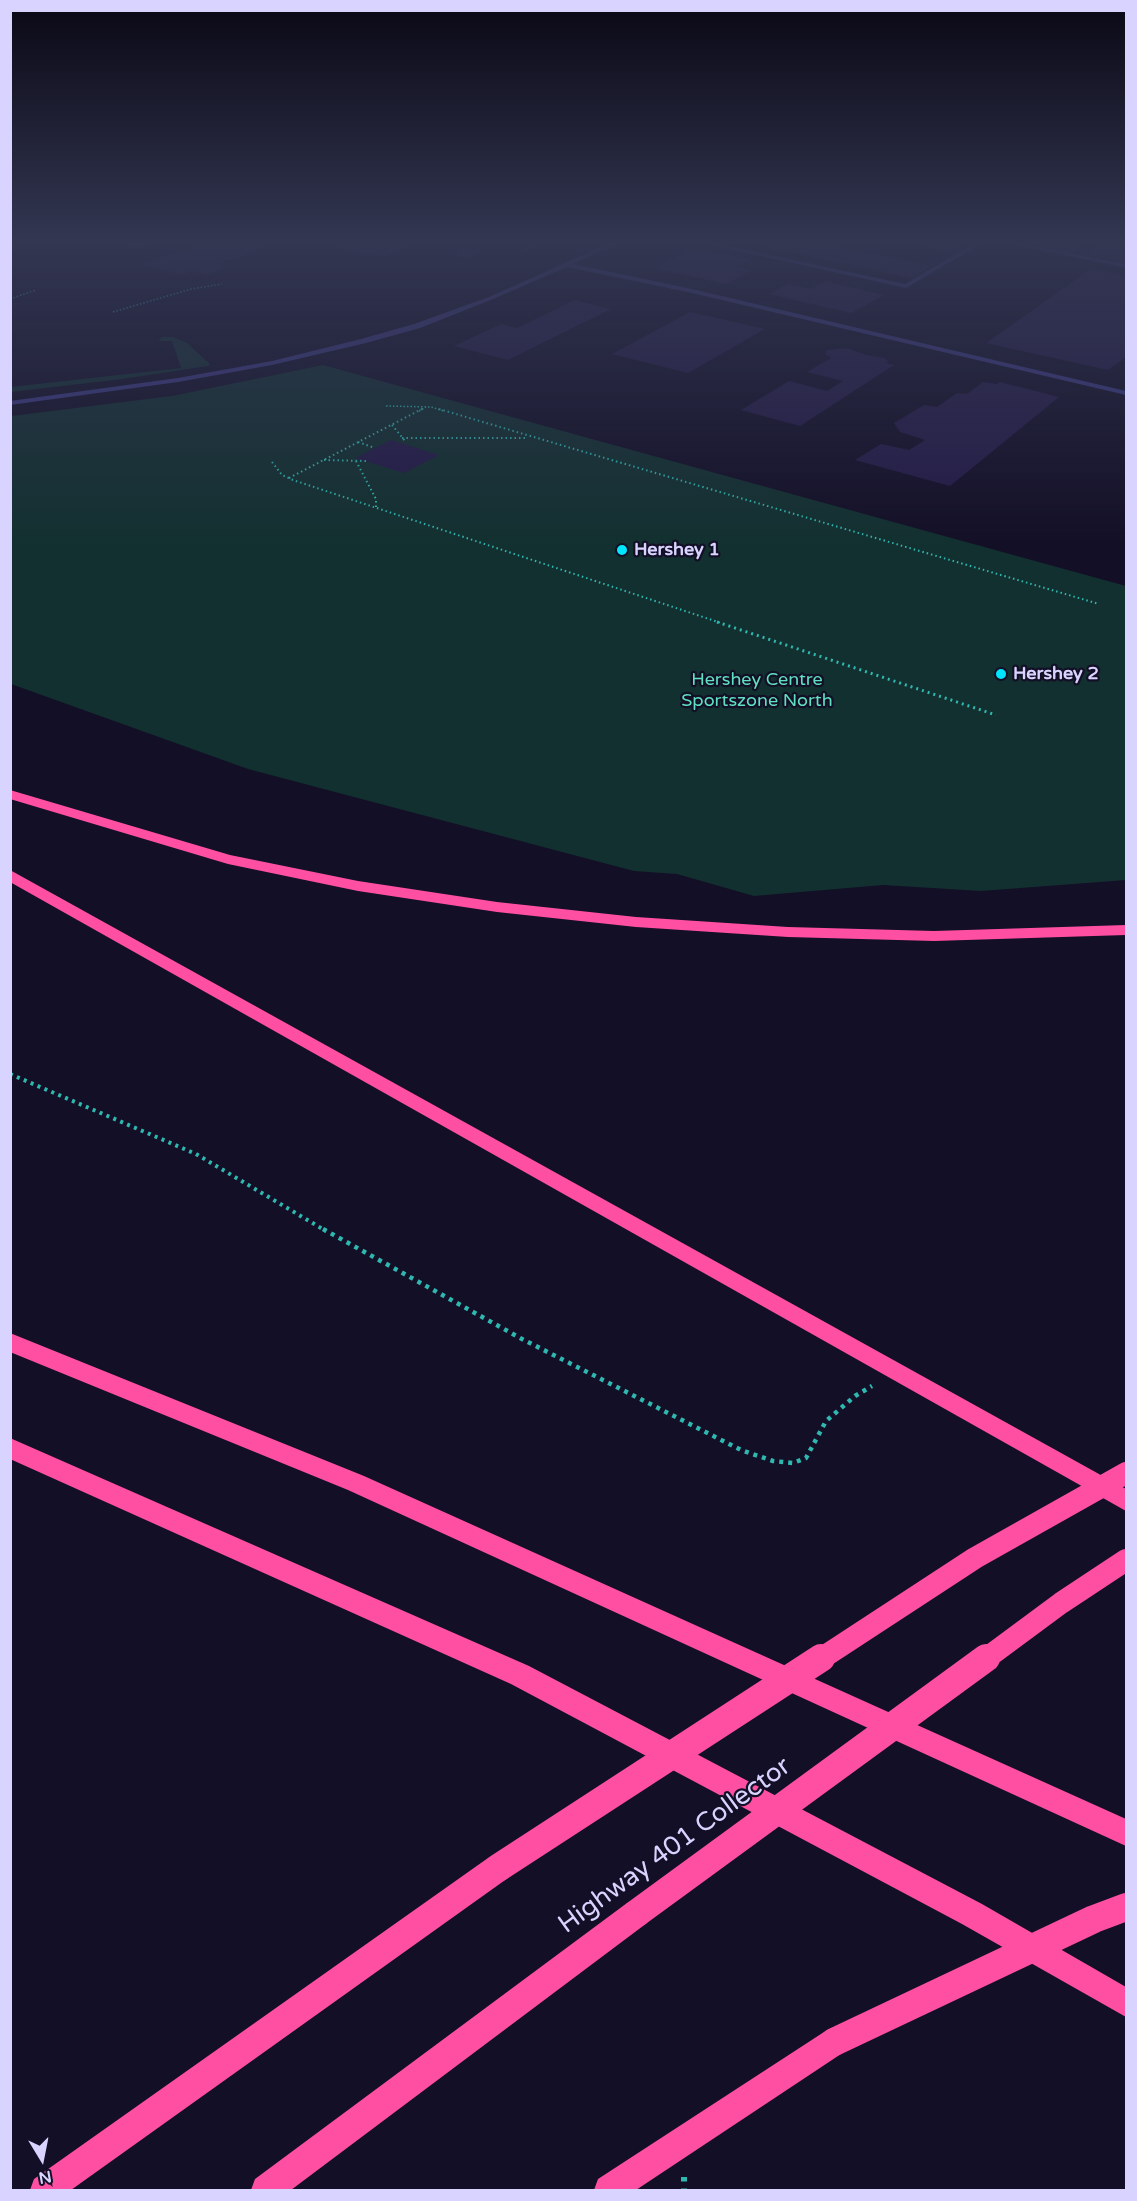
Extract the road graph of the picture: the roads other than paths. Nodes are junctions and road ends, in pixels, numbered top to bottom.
1 (345, 345) edge
2 (921, 345) edge
3 (1126, 393) edge
4 (10, 403) edge
5 (10, 794) edge
6 (10, 875) edge
7 (1126, 930) edge
8 (10, 1342) edge
9 (10, 1448) edge
10 (1126, 1473) edge
11 (1126, 1501) edge
12 (1126, 1560) edge
13 (1126, 1833) edge
14 (1126, 1907) edge
15 (1126, 2003) edge
16 (45, 2190) edge
17 (266, 2190) edge
18 (609, 2190) edge

1 - 4 street
2 - 3 street
5 - 7 highway
6 - 11 highway
8 - 13 highway
9 - 15 highway
10 - 16 highway, bridge
12 - 17 highway, Highway 401 Collector, bridge
14 - 18 highway, bridge

